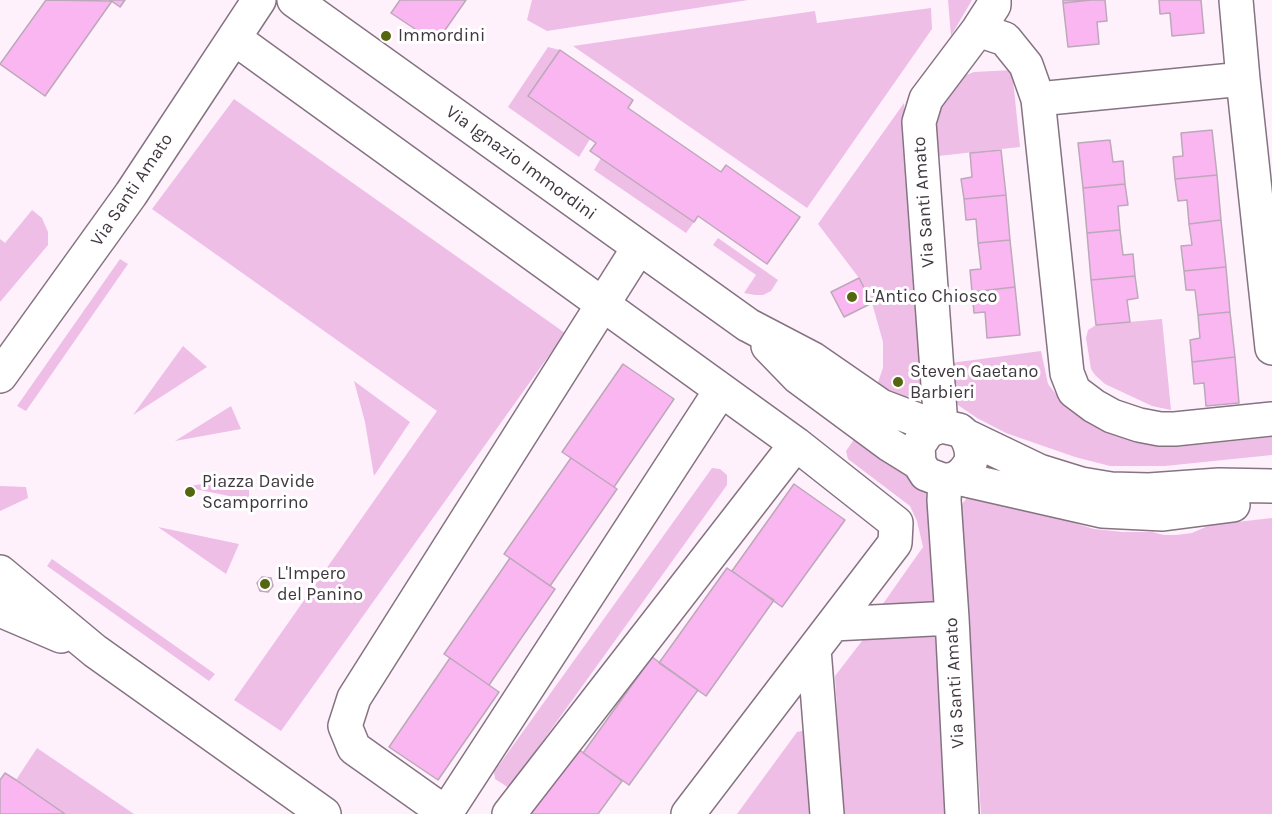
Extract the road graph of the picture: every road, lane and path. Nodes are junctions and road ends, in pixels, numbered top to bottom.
1 (259, 0) edge
2 (294, 0) edge
3 (994, 0) edge
4 (1236, 0) edge
5 (978, 30) junction
6 (234, 38) junction
7 (1243, 79) junction
8 (1038, 99) junction
9 (639, 247) junction
10 (55, 301) junction
11 (603, 305) junction
12 (748, 325) junction
13 (0, 343) edge
14 (1272, 348) edge
15 (0, 376) edge
16 (721, 390) junction
17 (1272, 418) edge
18 (948, 430) junction
19 (796, 444) junction
20 (940, 474) junction
21 (1272, 486) edge
22 (1272, 495) edge
23 (0, 572) edge
24 (0, 610) edge
25 (952, 618) junction
26 (824, 636) junction
27 (95, 651) junction
28 (324, 814) edge
29 (446, 814) edge
30 (509, 814) edge
31 (688, 814) edge
32 (827, 814) edge
33 (962, 814) edge

1 - 6 street, Via Santi Amato
2 - 9 street, Via Ignazio Immordini
3 - 5 street, Via Santi Amato
4 - 7 street
5 - 8 street
5 - 18 street, Via Santi Amato
6 - 10 street, Via Santi Amato
6 - 11 street
7 - 8 street
7 - 14 street
8 - 17 street
9 - 11 street
9 - 12 street, Via Ignazio Immordini
10 - 13 street
10 - 15 street, Via Santi Amato
11 - 16 street
11 - 29 street
12 - 18 street
12 - 20 street
16 - 19 street
16 - 29 street
18 - 20 street
18 - 20 street
18 - 21 street
19 - 26 street
19 - 30 street
20 - 22 street
20 - 25 street, Via Santi Amato
23 - 27 street
24 - 27 street
25 - 26 street
25 - 33 street, Via Santi Amato
26 - 31 street
26 - 32 street
27 - 28 street

